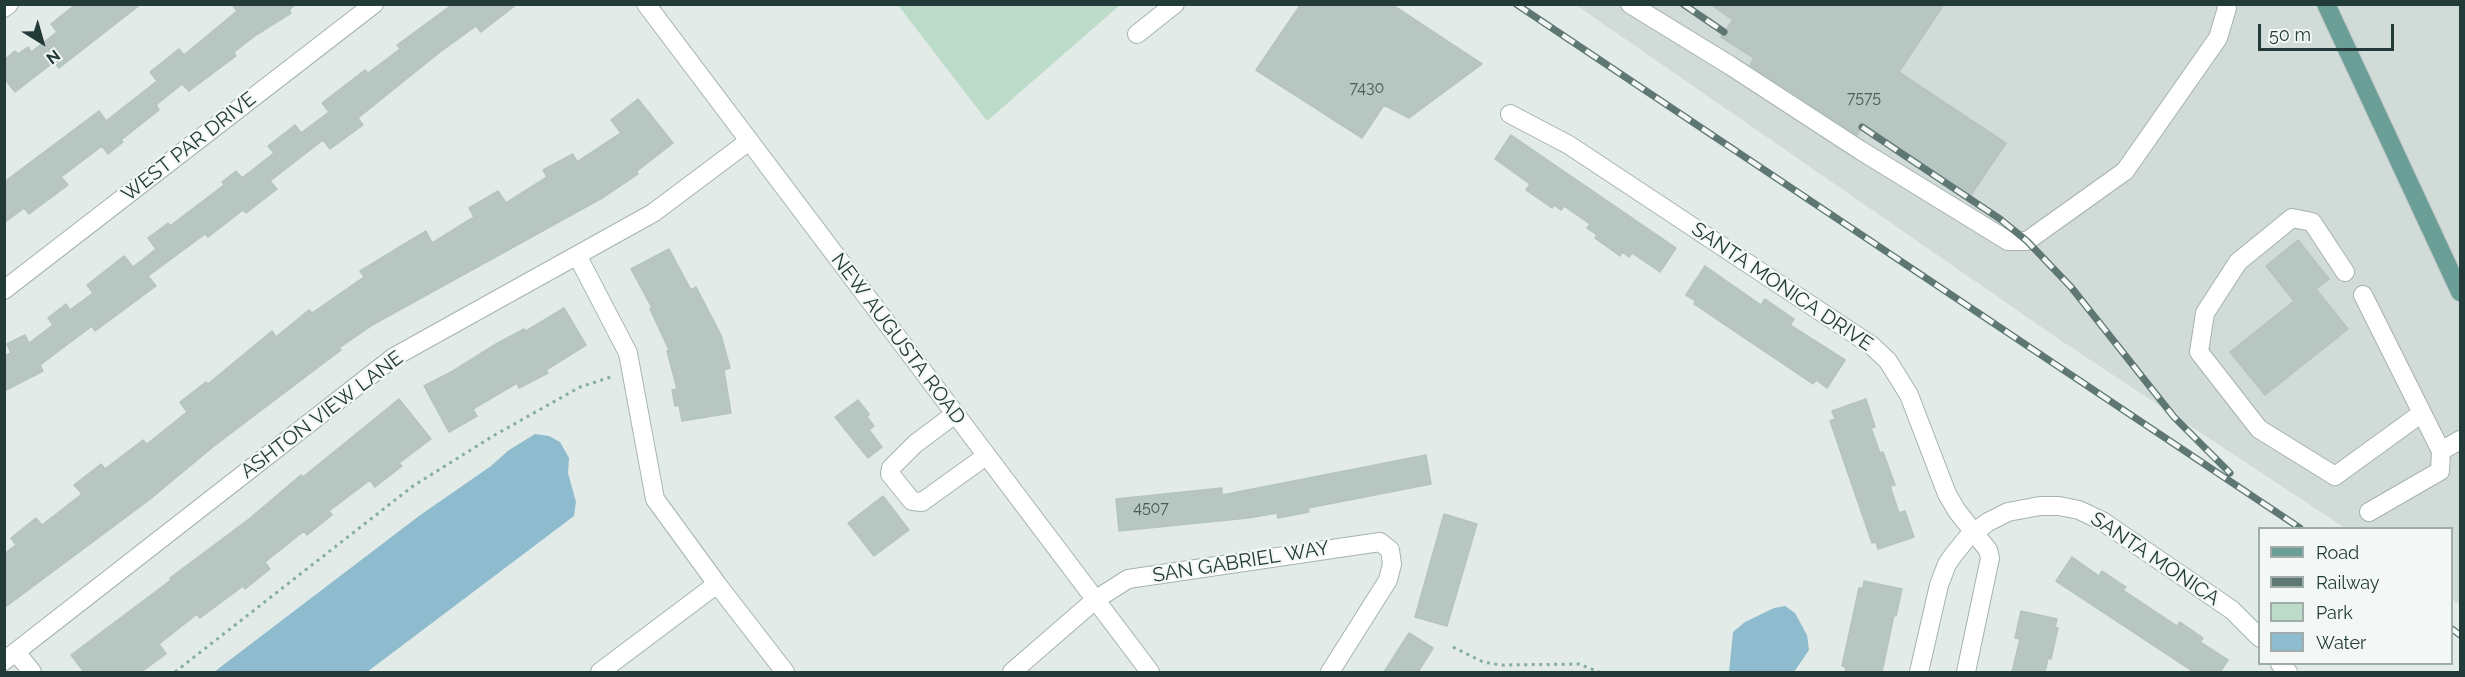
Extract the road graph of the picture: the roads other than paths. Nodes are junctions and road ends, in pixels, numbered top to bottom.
1 (9, 4) edge
2 (374, 4) edge
3 (646, 4) edge
4 (1175, 4) edge
5 (1629, 4) edge
6 (2226, 4) edge
7 (2326, 4) edge
8 (4, 8) edge
9 (1137, 34) dead end
10 (1510, 114) dead end
11 (749, 141) junction
12 (578, 257) junction
13 (2345, 272) dead end
14 (4, 290) edge
15 (2460, 292) edge
16 (2363, 295) dead end
17 (2422, 413) junction
18 (955, 414) junction
19 (2460, 440) edge
20 (2440, 451) junction
21 (986, 456) junction
22 (2369, 512) dead end
23 (1974, 532) junction
24 (717, 584) junction
25 (1095, 600) junction
26 (2258, 637) edge
27 (10, 656) edge
28 (32, 672) edge
29 (600, 672) edge
30 (785, 672) edge
31 (1012, 672) edge
32 (1150, 672) edge
33 (1330, 672) edge
34 (1919, 672) edge
35 (1966, 672) edge

1 - 8 street
2 - 14 street, WEST PAR DRIVE
3 - 11 street, NEW AUGUSTA ROAD
4 - 9 street
5 - 6 street
7 - 15 main road
10 - 23 street, SANTA MONICA DRIVE
11 - 12 street, ASHTON VIEW LANE
11 - 18 street, NEW AUGUSTA ROAD
12 - 24 street
12 - 27 street, ASHTON VIEW LANE
13 - 17 street
16 - 17 street
17 - 20 street
18 - 21 street, NEW AUGUSTA ROAD
18 - 21 street
19 - 20 street
20 - 22 street
21 - 25 street, NEW AUGUSTA ROAD
23 - 26 street, SANTA MONICA
23 - 34 street, SANTA MONICA
23 - 35 street, SANTA MONICA DRIVE
24 - 29 street
24 - 30 street
25 - 31 street, SAN GABRIEL WAY
25 - 32 street, NEW AUGUSTA ROAD
25 - 33 street, SAN GABRIEL WAY
27 - 28 street

